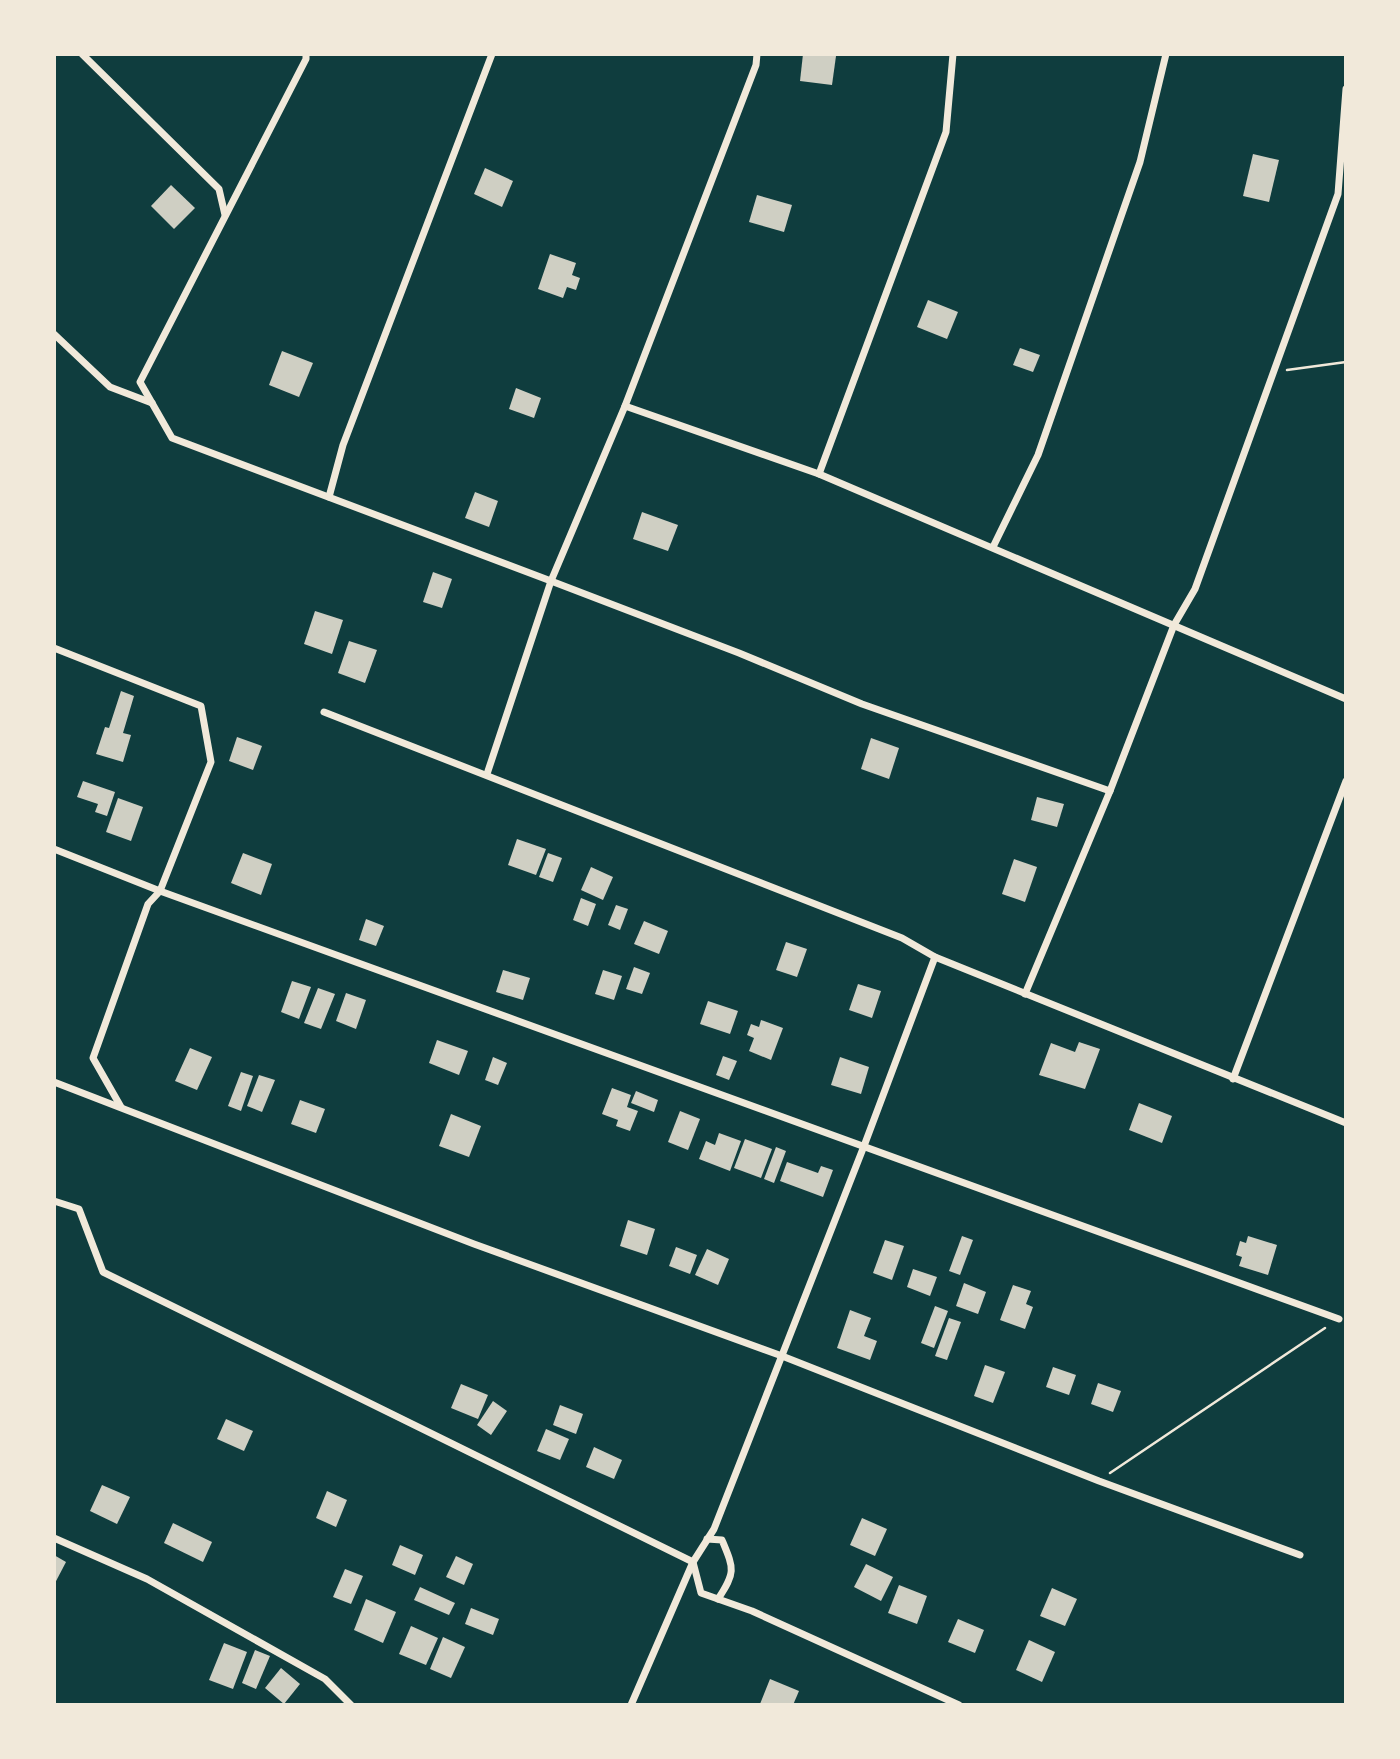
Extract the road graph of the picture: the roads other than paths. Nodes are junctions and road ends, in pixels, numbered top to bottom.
1 (82, 54) edge
2 (306, 54) edge
3 (492, 54) edge
4 (757, 54) edge
5 (953, 54) edge
6 (1167, 54) edge
7 (1346, 89) edge
8 (226, 216) junction
9 (54, 334) edge
10 (152, 403) junction
11 (625, 406) junction
12 (820, 474) junction
13 (329, 497) junction
14 (993, 547) junction
15 (551, 581) junction
16 (1174, 625) junction
17 (54, 648) edge
18 (1346, 699) edge
19 (324, 712) dead end
20 (487, 774) junction
21 (1346, 781) edge
22 (1110, 791) junction
23 (54, 849) edge
24 (160, 891) junction
25 (935, 957) junction
26 (1025, 994) junction
27 (1233, 1079) junction
28 (54, 1082) edge
29 (121, 1108) junction
30 (1346, 1124) edge
31 (864, 1146) junction
32 (54, 1201) edge
33 (1339, 1319) road end
34 (782, 1356) junction
35 (54, 1538) edge
36 (707, 1539) junction
37 (1300, 1555) dead end
38 (692, 1562) junction
39 (718, 1599) junction
40 (351, 1705) edge
41 (631, 1705) edge
42 (959, 1705) edge

1 - 8 street
2 - 8 street
3 - 13 street
4 - 11 street
5 - 12 street
6 - 14 street
7 - 16 street
8 - 10 street
9 - 10 street
10 - 13 street
11 - 12 street
11 - 15 street
12 - 14 street
13 - 15 street
14 - 16 street
15 - 20 street
15 - 22 street
16 - 18 street
16 - 22 street
17 - 24 street
19 - 20 street
20 - 25 street
21 - 27 street
22 - 26 street
23 - 24 street
24 - 29 street
24 - 31 street
25 - 26 street
25 - 31 street
26 - 27 street
27 - 30 street
28 - 29 street
29 - 34 street
31 - 33 street
31 - 34 street
32 - 38 street
34 - 36 street
34 - 37 street
35 - 40 street
36 - 38 street
36 - 39 street
38 - 39 street
38 - 41 street
39 - 42 street

